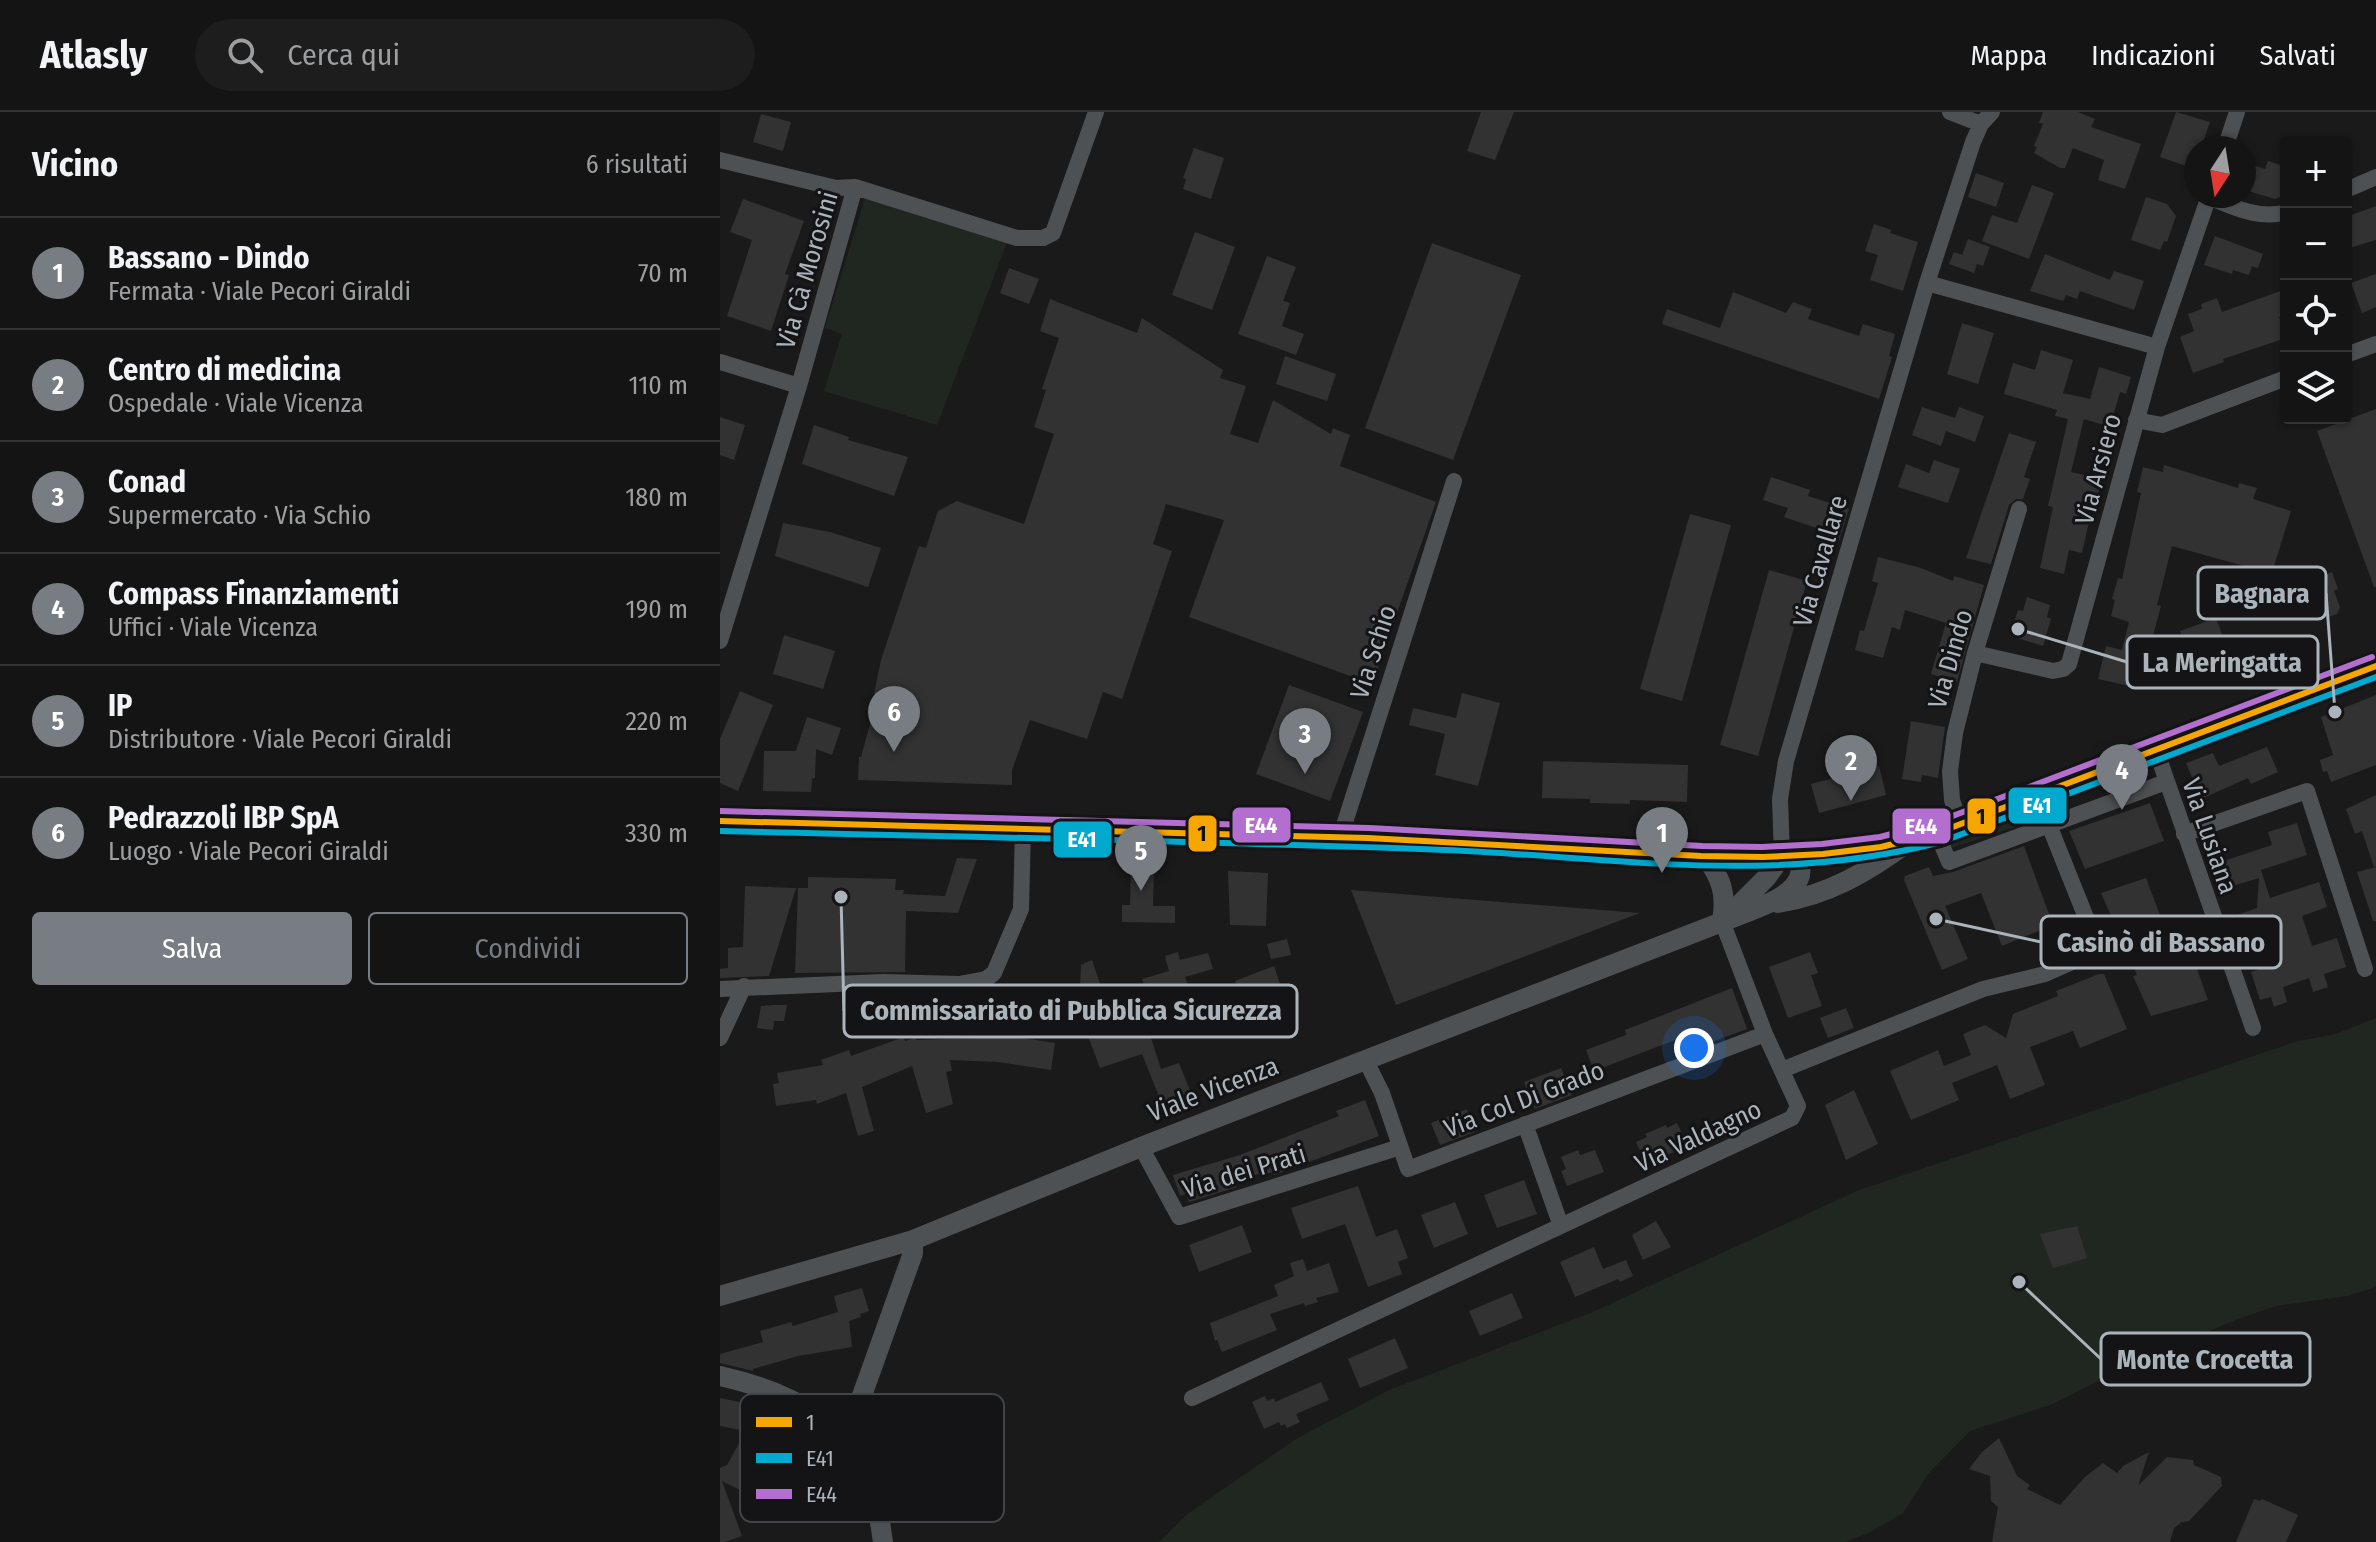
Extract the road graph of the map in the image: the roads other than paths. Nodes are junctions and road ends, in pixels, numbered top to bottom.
1 (1096, 112) edge
2 (1950, 112) edge
3 (2237, 112) edge
4 (1987, 118) edge
5 (2229, 136) edge
6 (720, 160) edge
7 (2376, 177) edge
8 (855, 187) junction
9 (2352, 187) edge
10 (2205, 208) edge
11 (2234, 208) edge
12 (2280, 214) edge
13 (1927, 283) junction
14 (2376, 344) edge
15 (2157, 347) junction
16 (2352, 353) edge
17 (720, 362) edge
18 (2280, 380) edge
19 (799, 386) junction
20 (2136, 420) junction
21 (1454, 481) dead end
22 (2019, 509) dead end
23 (720, 641) edge
24 (1975, 653) junction
25 (2376, 666) edge
26 (2156, 750) junction
27 (2166, 782) junction
28 (2037, 795) junction
29 (720, 821) edge
30 (1960, 824) junction
31 (2047, 826) junction
32 (1023, 829) junction
33 (1937, 833) junction
34 (2184, 834) junction
35 (1340, 838) junction
36 (1908, 842) junction
37 (1705, 855) junction
38 (1791, 855) junction
39 (1766, 904) junction
40 (1722, 921) junction
41 (2365, 969) dead end
42 (744, 986) junction
43 (720, 989) edge
44 (2253, 1028) dead end
45 (1765, 1034) junction
46 (720, 1038) edge
47 (1366, 1061) junction
48 (1782, 1070) junction
49 (1525, 1124) junction
50 (1141, 1147) junction
51 (1400, 1147) junction
52 (1561, 1226) junction
53 (913, 1240) junction
54 (720, 1296) edge
55 (720, 1376) edge
56 (774, 1394) edge
57 (863, 1394) edge
58 (1192, 1398) dead end
59 (879, 1522) edge
60 (883, 1542) edge

1 - 8 street, Via Cà Morosini
2 - 4 street
3 - 5 street
4 - 13 street, Via Cavallare
6 - 8 street
7 - 9 street
8 - 19 street, Via Cà Morosini
10 - 15 street, Via Arsiero
11 - 12 street
13 - 15 street
13 - 38 street, Via Cavallare
14 - 16 street
15 - 20 street, Via Arsiero
17 - 19 street
18 - 20 street
19 - 23 street, Via Cà Morosini
20 - 24 street, Via Arsiero
21 - 35 street, Via Schio
22 - 24 street, Via Dindo
24 - 30 street, Via Dindo
25 - 26 main road
26 - 27 street, Via Lusiana
26 - 28 main road
27 - 31 street
27 - 34 street, Via Lusiana
28 - 30 main road
28 - 31 street
29 - 32 main road
30 - 33 main road
31 - 33 street
31 - 48 street
32 - 35 main road
32 - 42 street
33 - 36 main road
34 - 41 street
34 - 44 street, Via Lusiana
35 - 37 main road
36 - 38 main road
36 - 39 street
37 - 38 main road
37 - 40 street
38 - 39 street
38 - 40 street
39 - 40 street, Viale Vicenza
40 - 45 street, Via Valdagno
40 - 47 street, Viale Vicenza
42 - 43 street
42 - 46 street
45 - 48 street, Via Valdagno
45 - 49 street, Via Col Di Grado
47 - 50 street, Viale Vicenza
47 - 51 street
48 - 52 street, Via Valdagno
49 - 51 street, Via Col Di Grado
49 - 52 street
50 - 51 street, Via dei Prati
50 - 53 street, Viale Vicenza
52 - 58 street, Via Valdagno
53 - 54 street, Viale Vicenza
53 - 57 street
55 - 56 street
59 - 60 street

